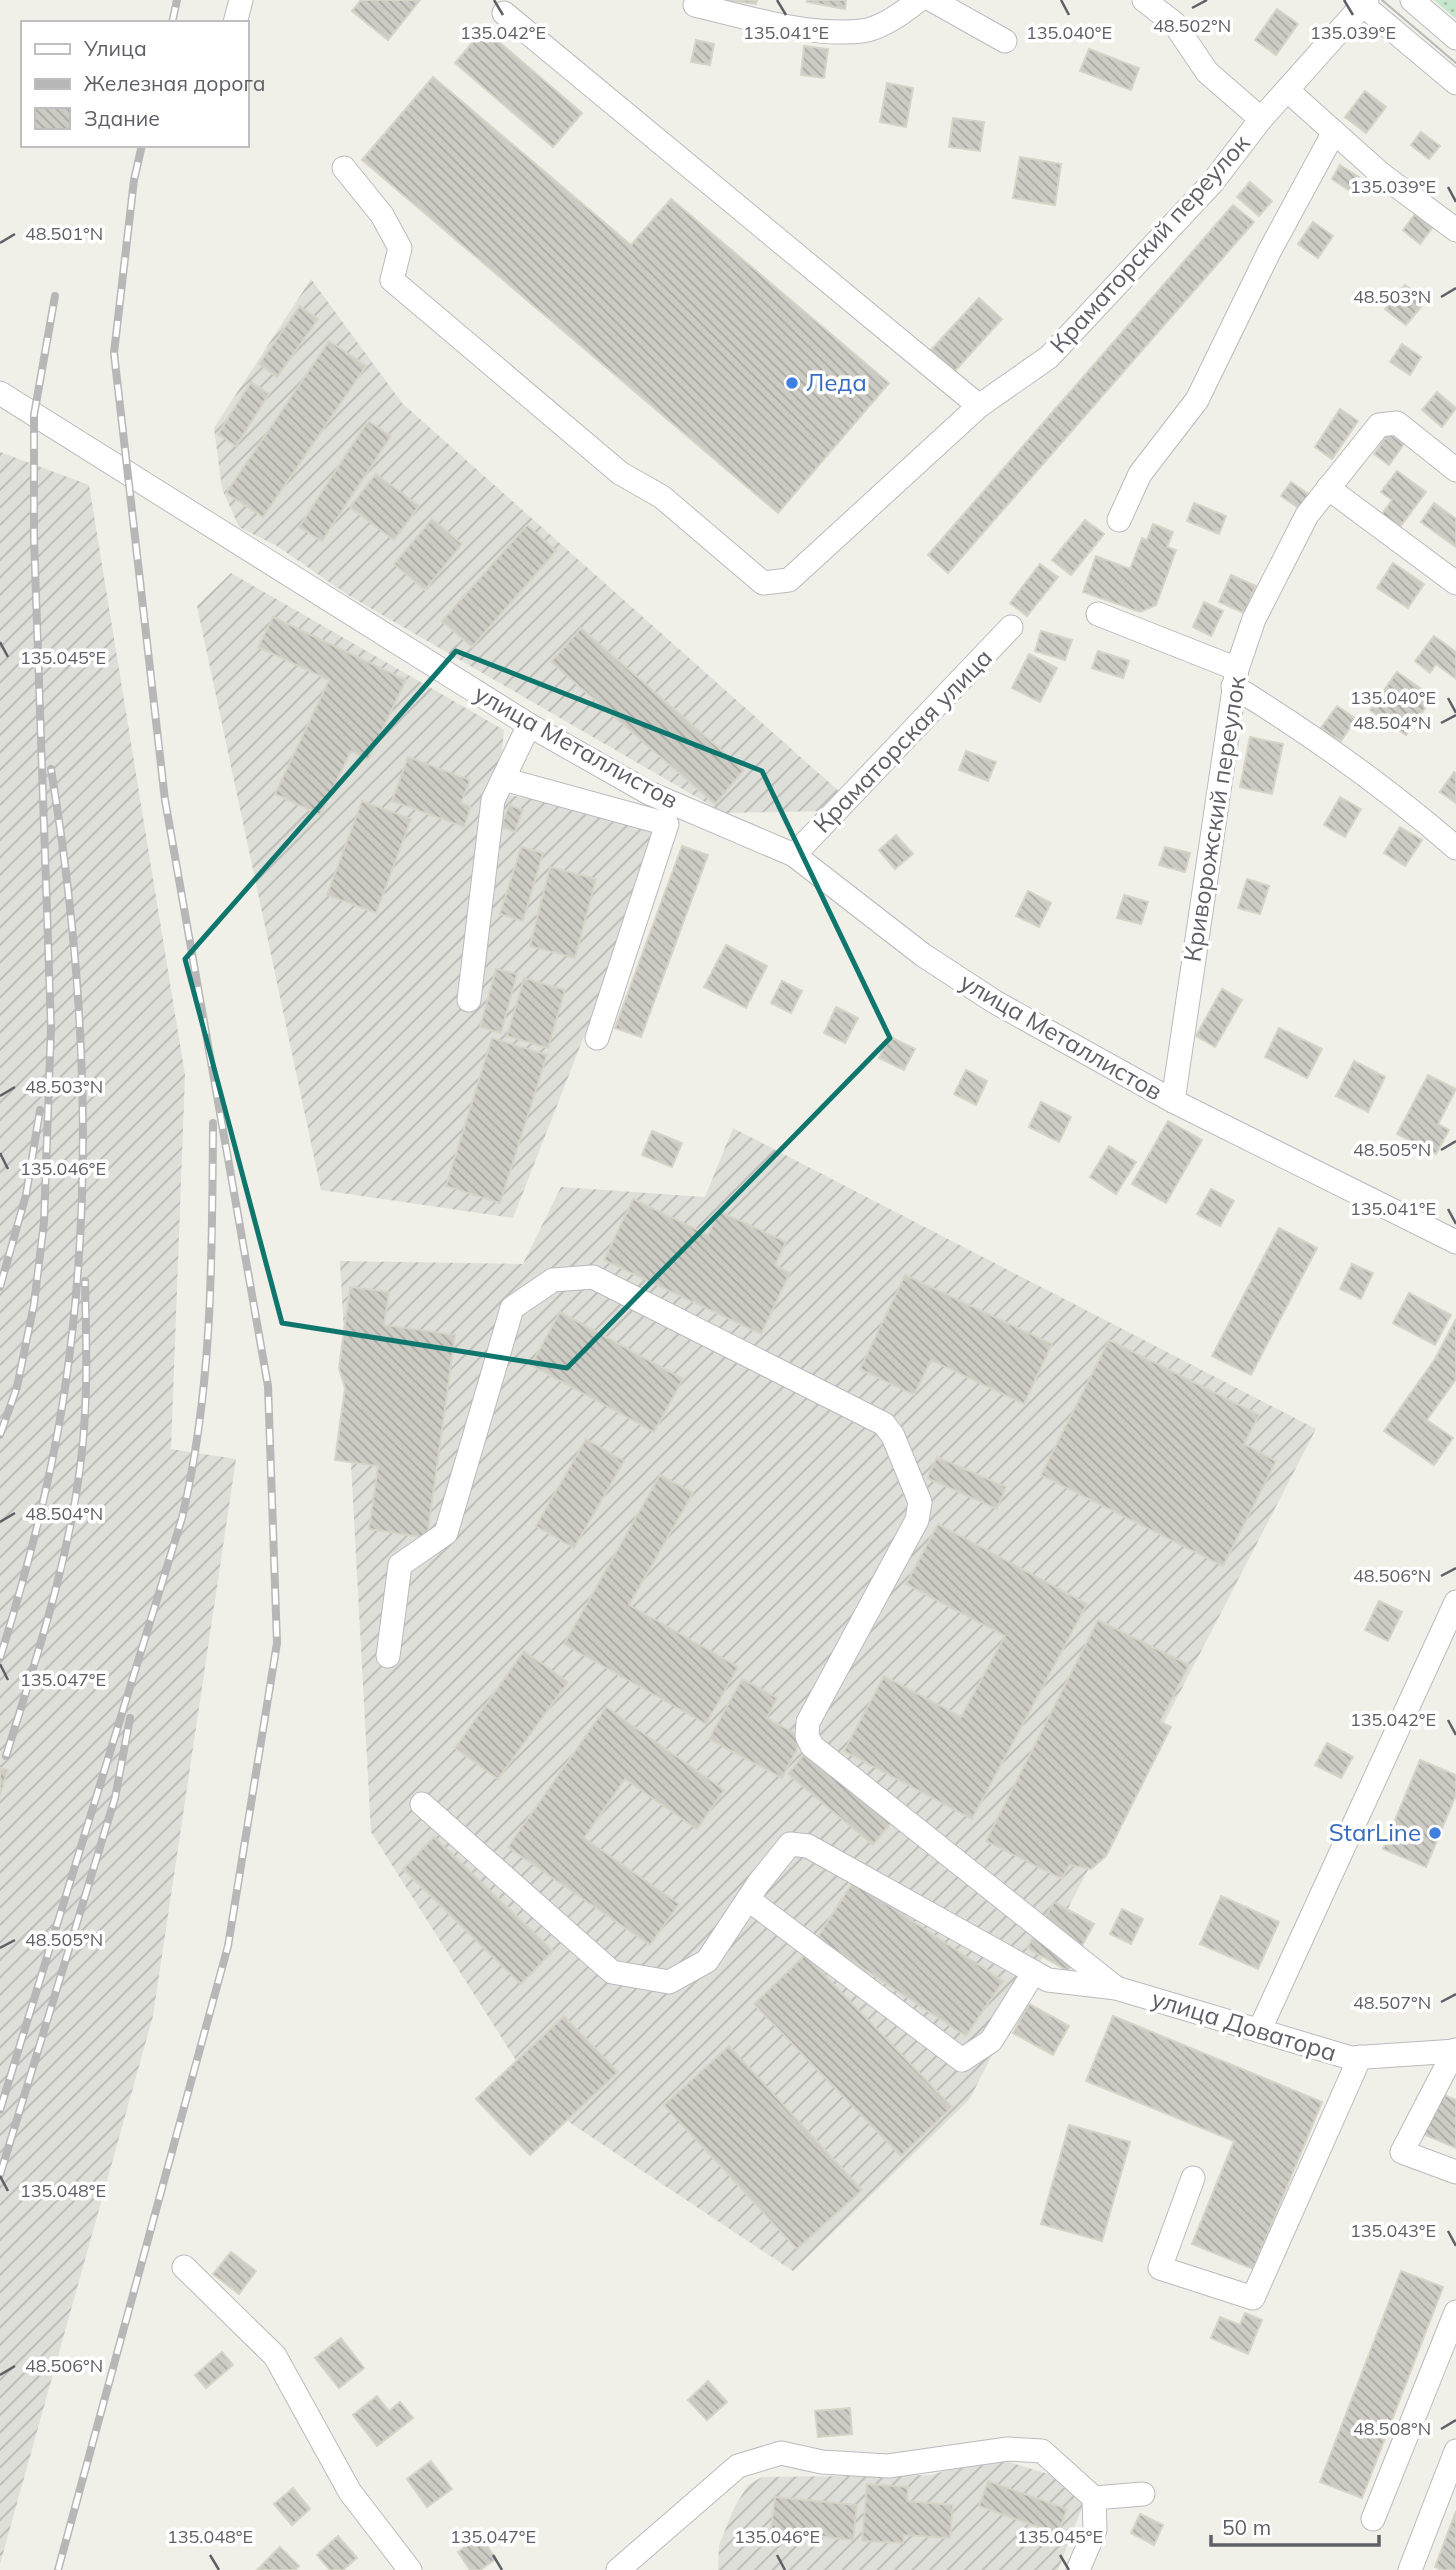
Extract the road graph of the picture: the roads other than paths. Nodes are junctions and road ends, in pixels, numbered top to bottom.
1 (241, 0) edge
2 (919, 0) edge
3 (932, 0) edge
4 (1144, 0) edge
5 (1412, 0) edge
6 (1362, 1) edge
7 (695, 5) dead end
8 (504, 13) dead end
9 (236, 21) edge
10 (1456, 37) edge
11 (1005, 41) dead end
12 (1456, 83) edge
13 (1287, 90) junction
14 (1261, 119) junction
15 (1335, 132) junction
16 (344, 168) dead end
17 (1456, 230) edge
18 (0, 393) edge
19 (979, 407) junction
20 (1456, 470) edge
21 (1328, 488) junction
22 (1119, 520) dead end
23 (1456, 583) edge
24 (1098, 614) dead end
25 (1011, 627) dead end
26 (1235, 678) junction
27 (529, 725) junction
28 (503, 779) junction
29 (1456, 848) edge
30 (794, 855) junction
31 (469, 1000) dead end
32 (597, 1038) dead end
33 (1173, 1101) junction
34 (1455, 1240) edge
35 (1456, 1602) edge
36 (388, 1656) dead end
37 (422, 1804) dead end
38 (748, 1899) junction
39 (1034, 1972) junction
40 (1116, 1988) junction
41 (1259, 2029) junction
42 (1455, 2050) edge
43 (1360, 2057) junction
44 (1456, 2172) edge
45 (1192, 2178) dead end
46 (184, 2267) dead end
47 (1456, 2312) edge
48 (1456, 2451) edge
49 (1143, 2494) dead end
50 (1094, 2498) junction
51 (1373, 2519) dead end
52 (410, 2570) edge
53 (618, 2570) edge
54 (1078, 2570) edge
55 (1410, 2570) edge

1 - 9 street
2 - 7 street
3 - 11 street
4 - 14 street
5 - 10 street
6 - 12 street
6 - 13 street, Краматорский переулок
8 - 19 street
13 - 14 street, Краматорский переулок
13 - 15 street
14 - 19 street, Краматорский переулок
15 - 17 street
15 - 22 street
16 - 19 street, Краматорский переулок
18 - 27 street, улица Металлистов
20 - 21 street, Криворожский переулок
21 - 23 street
21 - 26 street, Криворожский переулок
24 - 26 street
25 - 30 street, Краматорская улица
26 - 29 street
26 - 33 street, Криворожский переулок
27 - 28 street
27 - 30 street, улица Металлистов
28 - 31 street
28 - 32 street
30 - 33 street, улица Металлистов
33 - 34 street, улица Металлистов
35 - 41 street
36 - 40 street
37 - 38 street
38 - 39 street
38 - 39 street
39 - 40 street
40 - 41 street, улица Доватора
41 - 43 street, улица Доватора
42 - 43 street, улица Доватора
42 - 44 street
43 - 45 street
46 - 52 street
47 - 51 street
48 - 55 street
49 - 50 street
50 - 53 street
50 - 54 street

